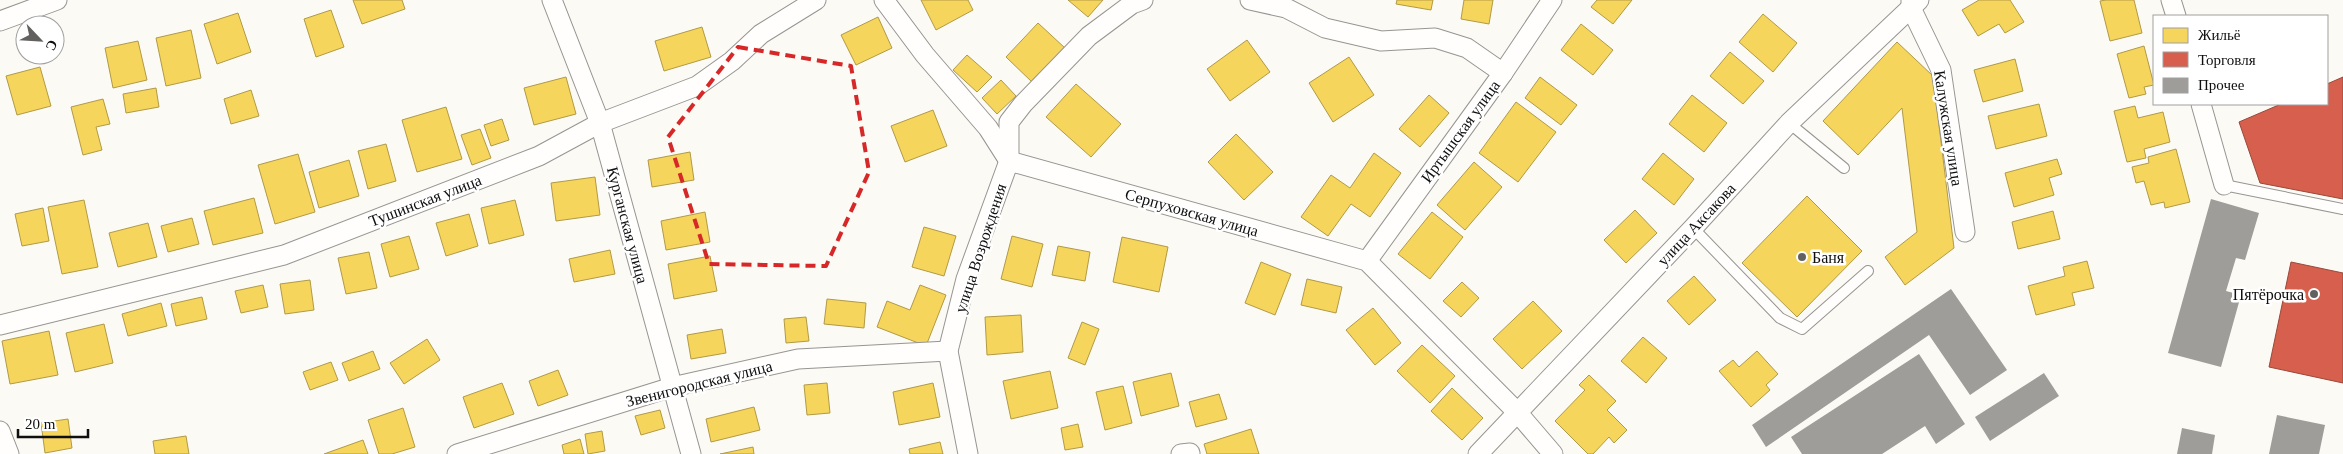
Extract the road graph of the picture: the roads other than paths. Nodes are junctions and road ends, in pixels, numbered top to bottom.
1 (57, 0) edge
2 (552, 0) edge
3 (816, 0) edge
4 (884, 0) edge
5 (1143, 0) edge
6 (1250, 0) edge
7 (1552, 0) edge
8 (2172, 0) edge
9 (1914, 3) edge
10 (2176, 15) edge
11 (0, 21) edge
12 (1502, 73) junction
13 (2201, 105) edge
14 (600, 123) junction
15 (1789, 123) junction
16 (1009, 161) junction
17 (1844, 168) dead end
18 (2224, 185) joint
19 (2343, 209) edge
20 (1693, 228) junction
21 (1965, 232) dead end
22 (1366, 261) junction
23 (1868, 271) dead end
24 (0, 325) edge
25 (948, 351) junction
26 (672, 386) junction
27 (1517, 412) junction
28 (0, 431) edge
29 (9, 454) edge
30 (457, 454) edge
31 (691, 454) edge
32 (968, 454) edge
33 (1478, 454) edge
34 (1553, 454) edge

1 - 11 street
2 - 14 street, Курганская улица
3 - 14 street, Тушинская улица
4 - 16 street
5 - 16 street
6 - 12 street
7 - 12 street, Иртышская улица
8 - 10 street
9 - 15 street, улица Аксакова
9 - 21 street, Калужская улица
12 - 22 street, Иртышская улица
13 - 18 street
14 - 24 street, Тушинская улица
14 - 26 street, Курганская улица
15 - 17 lane
15 - 20 street, улица Аксакова
16 - 22 street, Серпуховская улица
16 - 25 street, улица Возрождения
18 - 19 lane
20 - 23 lane
20 - 27 street, улица Аксакова
22 - 27 street, Серпуховская улица
25 - 26 street, Звенигородская улица
25 - 32 street, улица Возрождения
26 - 30 street, Звенигородская улица
26 - 31 street, Курганская улица
27 - 33 street, улица Аксакова
27 - 34 street, Серпуховская улица
28 - 29 street

